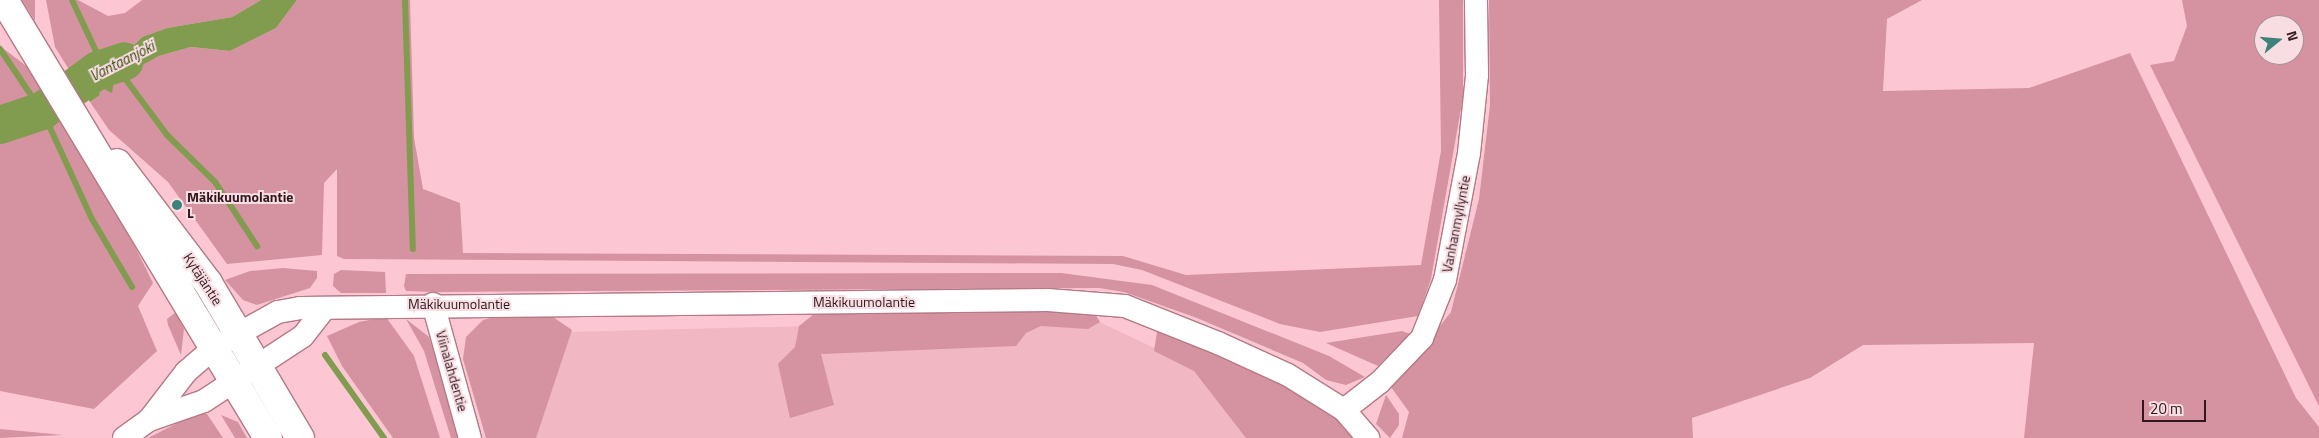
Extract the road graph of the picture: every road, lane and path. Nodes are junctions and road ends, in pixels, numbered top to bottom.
1 (4, 0) edge
2 (1476, 0) edge
3 (433, 304) junction
4 (324, 309) junction
5 (226, 340) junction
6 (257, 366) junction
7 (235, 381) junction
8 (1344, 410) junction
9 (149, 420) junction
10 (124, 438) edge
11 (268, 438) edge
12 (300, 438) edge
13 (470, 438) edge
14 (1368, 438) edge

1 - 5 street, Kytäjäntie
2 - 8 street, Vanhanmyllyntie
3 - 4 street, Mäkikuumolantie
3 - 8 street, Mäkikuumolantie
3 - 13 street, Viinalahdentie
4 - 5 street, Mäkikuumolantie
4 - 6 street
5 - 6 street, Kytäjäntie
5 - 7 street, Kytäjäntie
5 - 9 street, Mäkikuumolantie
6 - 7 street
6 - 12 street, Kytäjäntie
7 - 9 street
7 - 11 street, Kytäjäntie
8 - 14 street, Mäkikuumolantie
9 - 10 street

